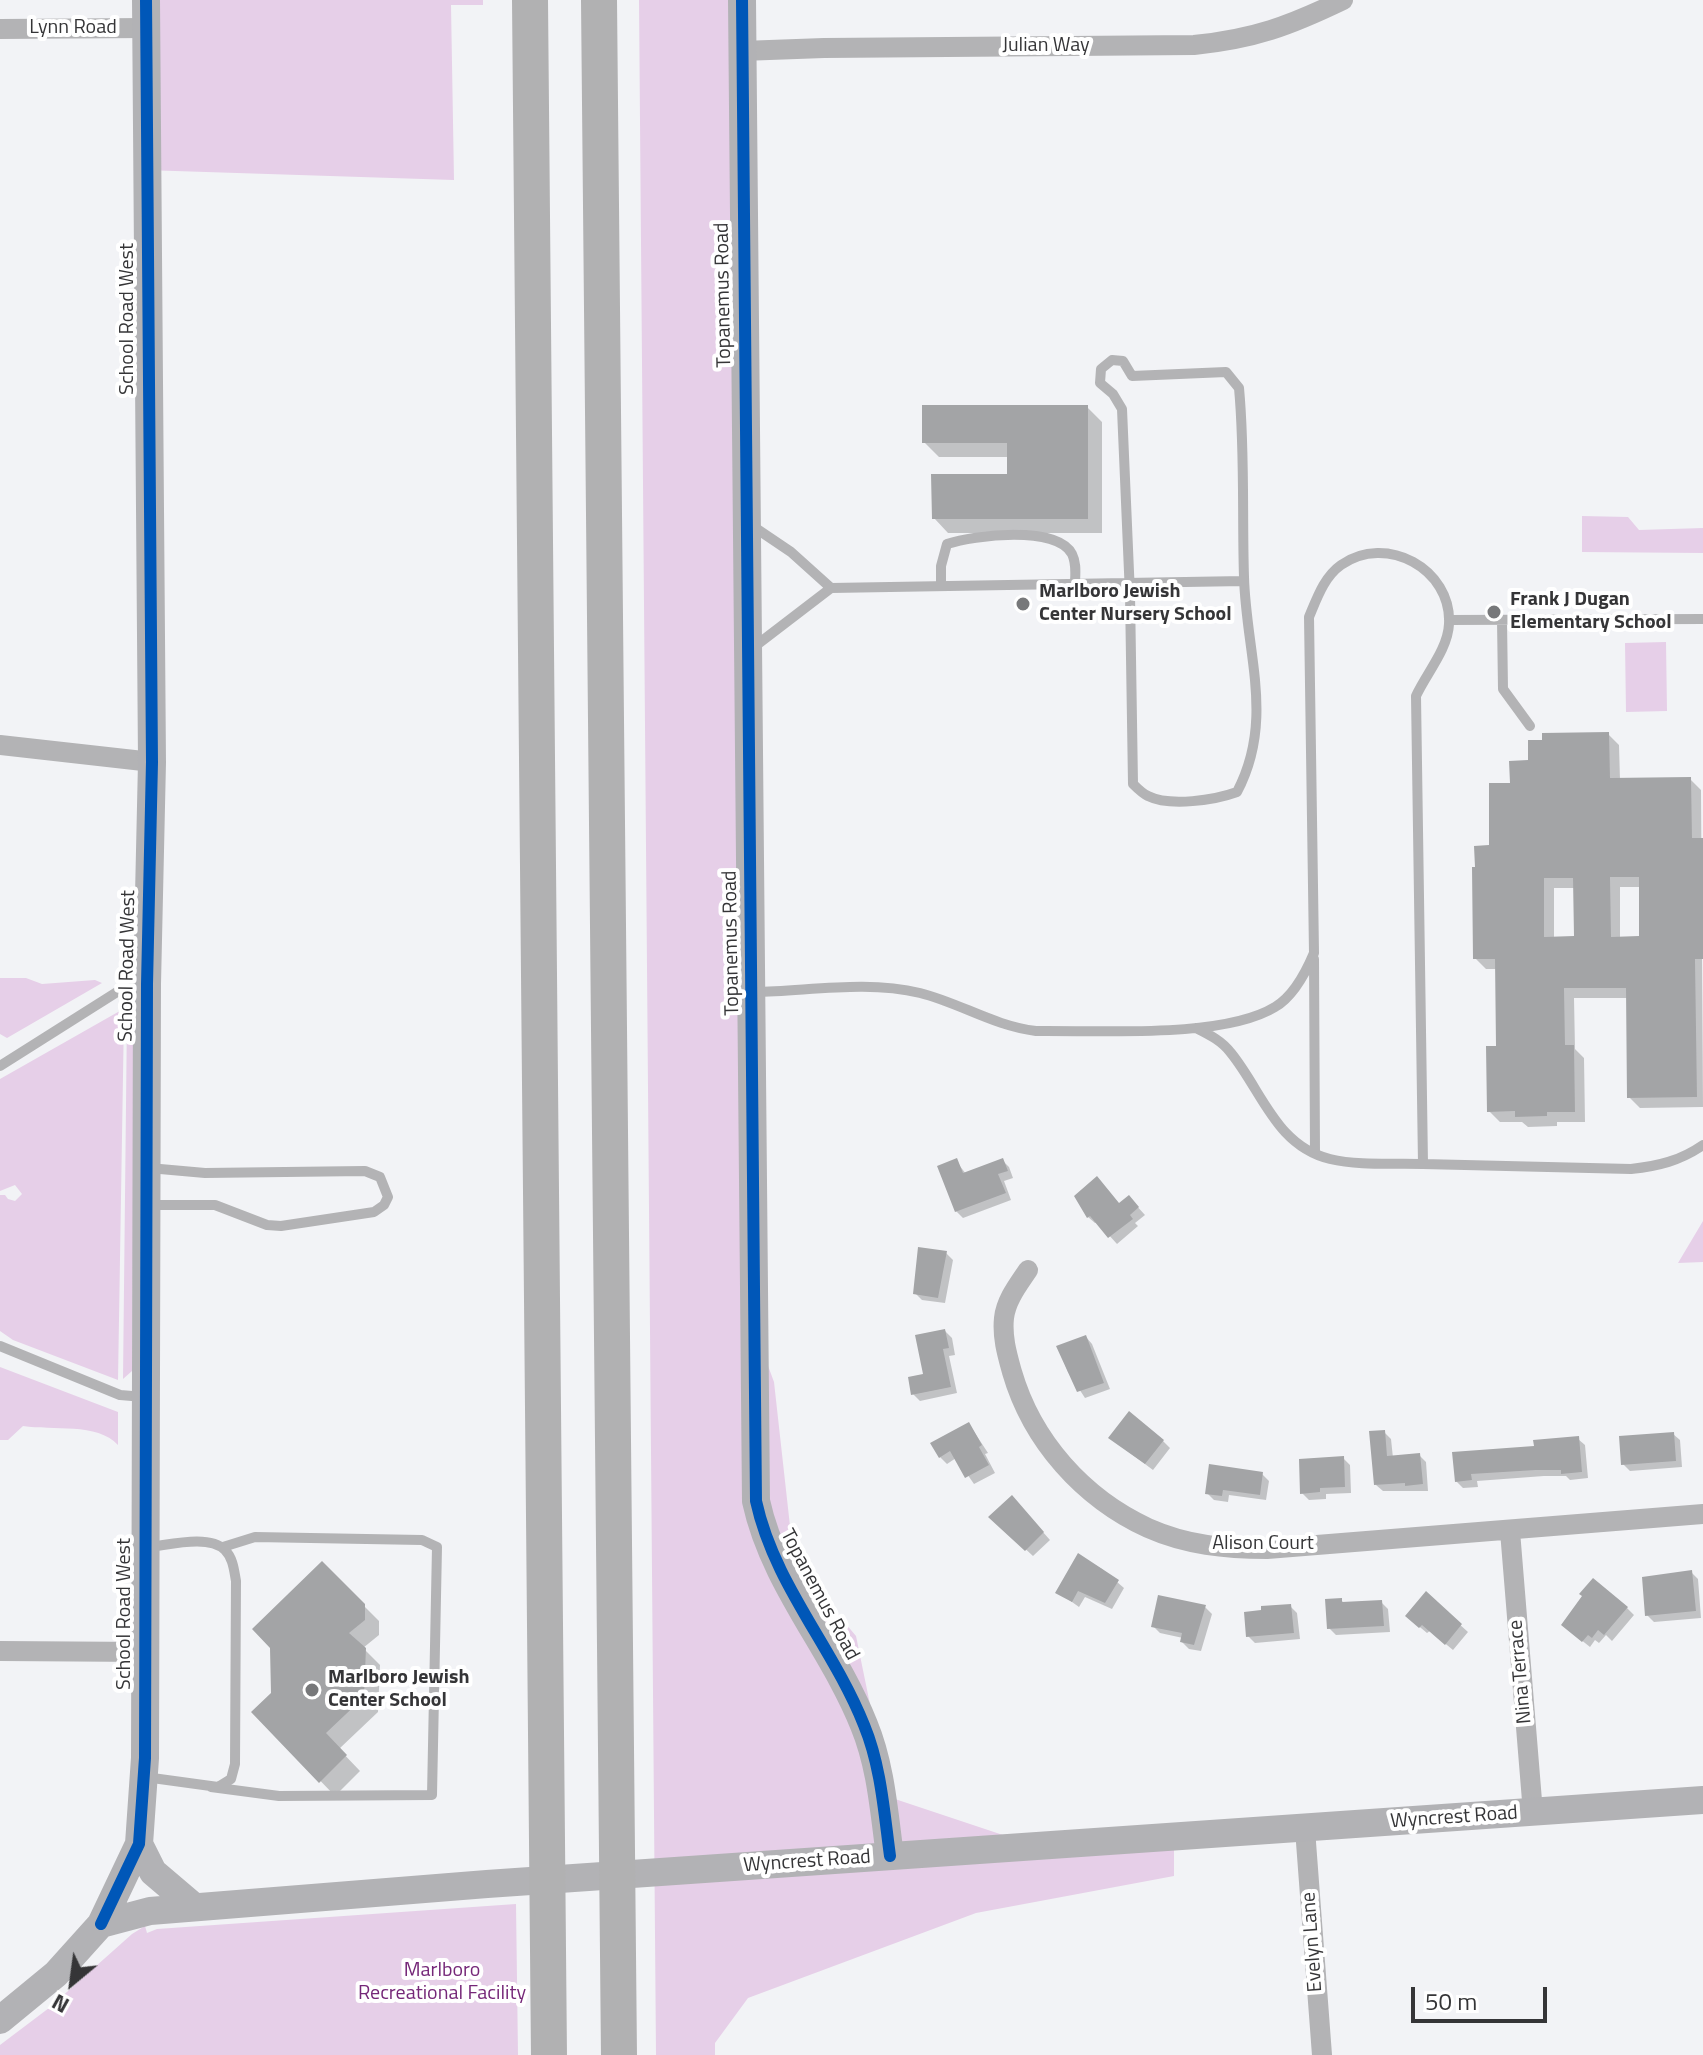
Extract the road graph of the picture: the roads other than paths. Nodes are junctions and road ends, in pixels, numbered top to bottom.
1 (530, 0) edge
2 (599, 0) edge
3 (742, 0) edge
4 (1343, 0) edge
5 (146, 14) edge
6 (0, 29) edge
7 (742, 51) junction
8 (747, 522) junction
9 (1244, 581) junction
10 (1130, 584) junction
11 (1075, 585) junction
12 (941, 586) junction
13 (831, 588) junction
14 (1703, 619) edge
15 (1449, 620) junction
16 (1502, 620) junction
17 (748, 652) junction
18 (1530, 726) dead end
19 (0, 745) edge
20 (152, 762) junction
21 (1314, 953) junction
22 (147, 984) junction
23 (753, 992) junction
24 (1196, 1028) junction
25 (0, 1066) edge
26 (1703, 1145) edge
27 (1315, 1153) junction
28 (1423, 1164) junction
29 (147, 1167) junction
30 (147, 1205) junction
31 (1028, 1270) dead end
32 (0, 1346) edge
33 (146, 1397) junction
34 (1703, 1514) edge
35 (1510, 1531) junction
36 (146, 1547) junction
37 (223, 1547) junction
38 (0, 1651) edge
39 (146, 1652) junction
40 (143, 1777) junction
41 (211, 1787) junction
42 (1703, 1800) edge
43 (1533, 1813) junction
44 (1305, 1829) junction
45 (139, 1844) junction
46 (890, 1856) junction
47 (193, 1906) junction
48 (101, 1924) junction
49 (0, 2020) edge
50 (549, 2055) edge
51 (619, 2055) edge
52 (1322, 2055) edge

1 - 50 highway
2 - 51 highway
3 - 7 street, Topanemus Road
4 - 7 street, Julian Way
5 - 6 street, Lynn Road
5 - 20 street, School Road West
7 - 8 street, Topanemus Road
8 - 13 lane
8 - 17 street, Topanemus Road
9 - 10 lane
9 - 10 lane
9 - 10 lane
10 - 11 lane
11 - 12 lane
11 - 12 lane
12 - 13 lane
13 - 17 lane
14 - 16 lane
15 - 16 lane
15 - 21 lane
15 - 28 lane
16 - 18 lane
17 - 23 street, Topanemus Road
19 - 20 street
20 - 22 street, School Road West
21 - 24 lane
21 - 27 lane
22 - 25 lane
22 - 29 street, School Road West
23 - 24 lane
23 - 46 street, Topanemus Road
24 - 27 lane
26 - 28 lane
27 - 28 lane
29 - 30 street, School Road West
29 - 30 lane
30 - 33 street, School Road West
31 - 35 street, Alison Court
32 - 33 lane
33 - 36 street, School Road West
34 - 35 street, Alison Court
35 - 43 street, Nina Terrace
36 - 37 lane
36 - 39 street, School Road West
37 - 41 lane
37 - 41 lane
38 - 39 street
39 - 40 street, School Road West
40 - 41 lane
40 - 45 street, School Road West
42 - 43 street, Wyncrest Road
43 - 44 street, Wyncrest Road
44 - 46 street, Wyncrest Road
44 - 52 street, Evelyn Lane
45 - 47 street
45 - 48 street, School Road West
46 - 47 street, Wyncrest Road
47 - 48 street, Wyncrest Road
48 - 49 street

